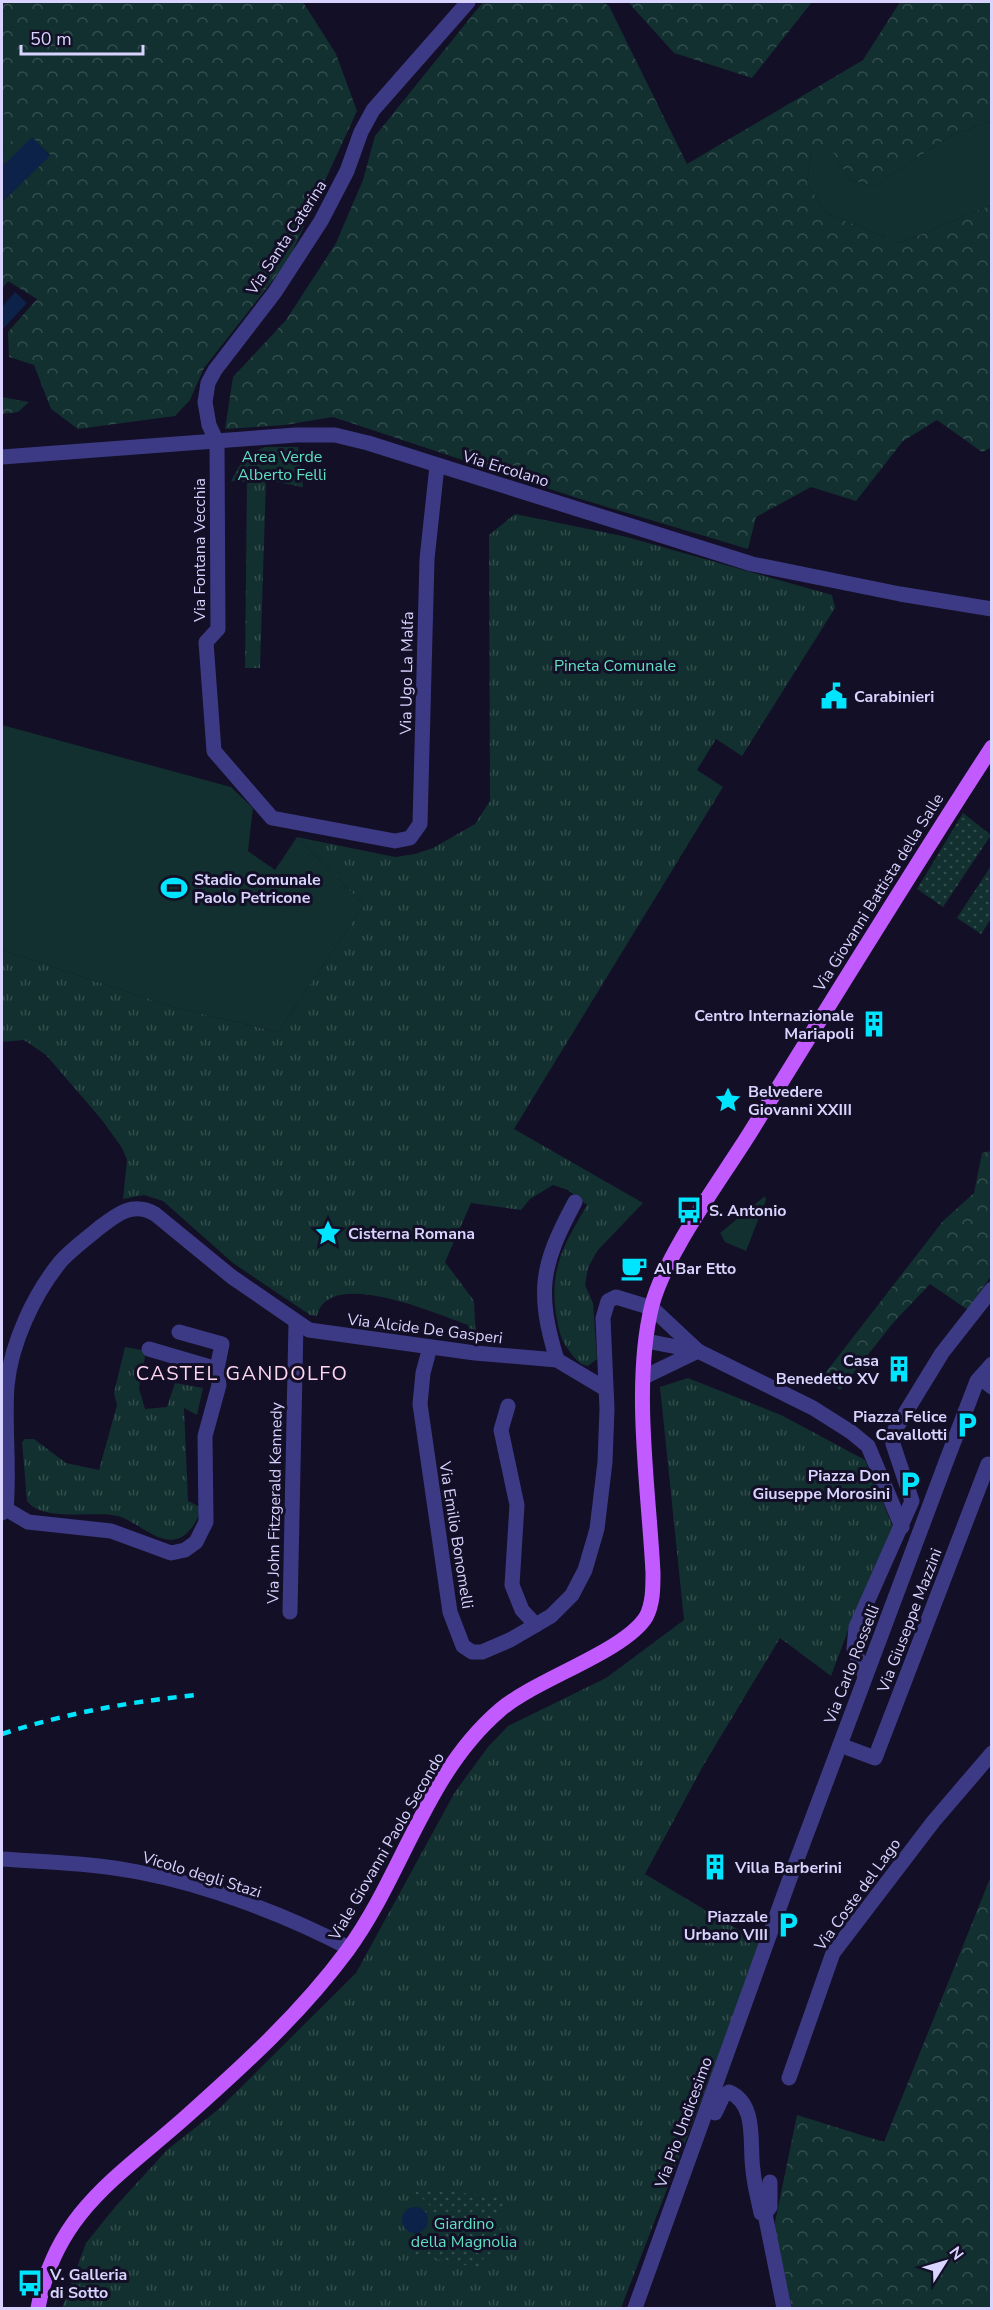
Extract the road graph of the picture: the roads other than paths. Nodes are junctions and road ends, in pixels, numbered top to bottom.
1 (468, 2) edge
2 (217, 442) junction
3 (2, 457) edge
4 (437, 466) junction
5 (992, 609) edge
6 (992, 747) edge
7 (371, 836) joint
8 (575, 1202) dead end
9 (992, 1289) edge
10 (652, 1308) junction
11 (296, 1323) junction
12 (179, 1332) dead end
13 (646, 1341) junction
14 (430, 1347) junction
15 (149, 1349) dead end
16 (698, 1351) junction
17 (557, 1360) junction
18 (992, 1364) edge
19 (217, 1369) junction
20 (644, 1377) junction
21 (986, 1383) edge
22 (604, 1388) junction
23 (508, 1406) dead end
24 (992, 1466) edge
25 (4, 1511) edge
26 (902, 1527) junction
27 (290, 1612) dead end
28 (536, 1625) junction
29 (866, 1676) junction
30 (840, 1745) junction
31 (992, 1753) edge
32 (2, 1859) edge
33 (349, 1948) junction
34 (766, 1948) joint
35 (789, 2078) dead end
36 (701, 2128) junction
37 (770, 2182) dead end
38 (765, 2214) junction
39 (38, 2308) edge
40 (635, 2308) edge
41 (784, 2308) edge

1 - 2 street, Via Santa Caterina
2 - 3 street, Via Ercolano
2 - 4 street, Via Ercolano
2 - 7 street, Via Fontana Vecchia
4 - 5 street, Via Ercolano
4 - 7 street, Via Ugo La Malfa
6 - 10 main road, Via Giovanni Battista della Salle
8 - 17 street
9 - 26 street
10 - 13 main road, Via Giovanni Battista della Salle
10 - 16 street
10 - 22 street
11 - 14 street, Via Alcide De Gasperi
11 - 25 street, Via Alcide De Gasperi
11 - 27 street, Via John Fitzgerald Kennedy
12 - 19 street
13 - 16 street
13 - 20 main road, Viale Giovanni Paolo Secondo
14 - 17 street, Via Alcide De Gasperi
14 - 28 street, Via Emilio Bonomelli
15 - 19 street
16 - 20 street
16 - 26 street
17 - 22 street, Via Alcide De Gasperi
18 - 21 street
19 - 25 street
20 - 33 main road, Viale Giovanni Paolo Secondo
21 - 29 street, Via Carlo Rosselli
22 - 28 street, Via Emilio Bonomelli
23 - 28 street
24 - 30 street, Via Giuseppe Mazzini
26 - 29 street
29 - 30 street, Via Carlo Rosselli
30 - 34 street, Via Carlo Rosselli
31 - 35 street, Via Coste del Lago
32 - 33 street, Vicolo degli Stazi
33 - 39 main road, Viale Giovanni Paolo Secondo
34 - 36 street, Via Pio Undicesimo
36 - 38 street
36 - 40 street, Via Pio Undicesimo
37 - 38 street
38 - 41 street

